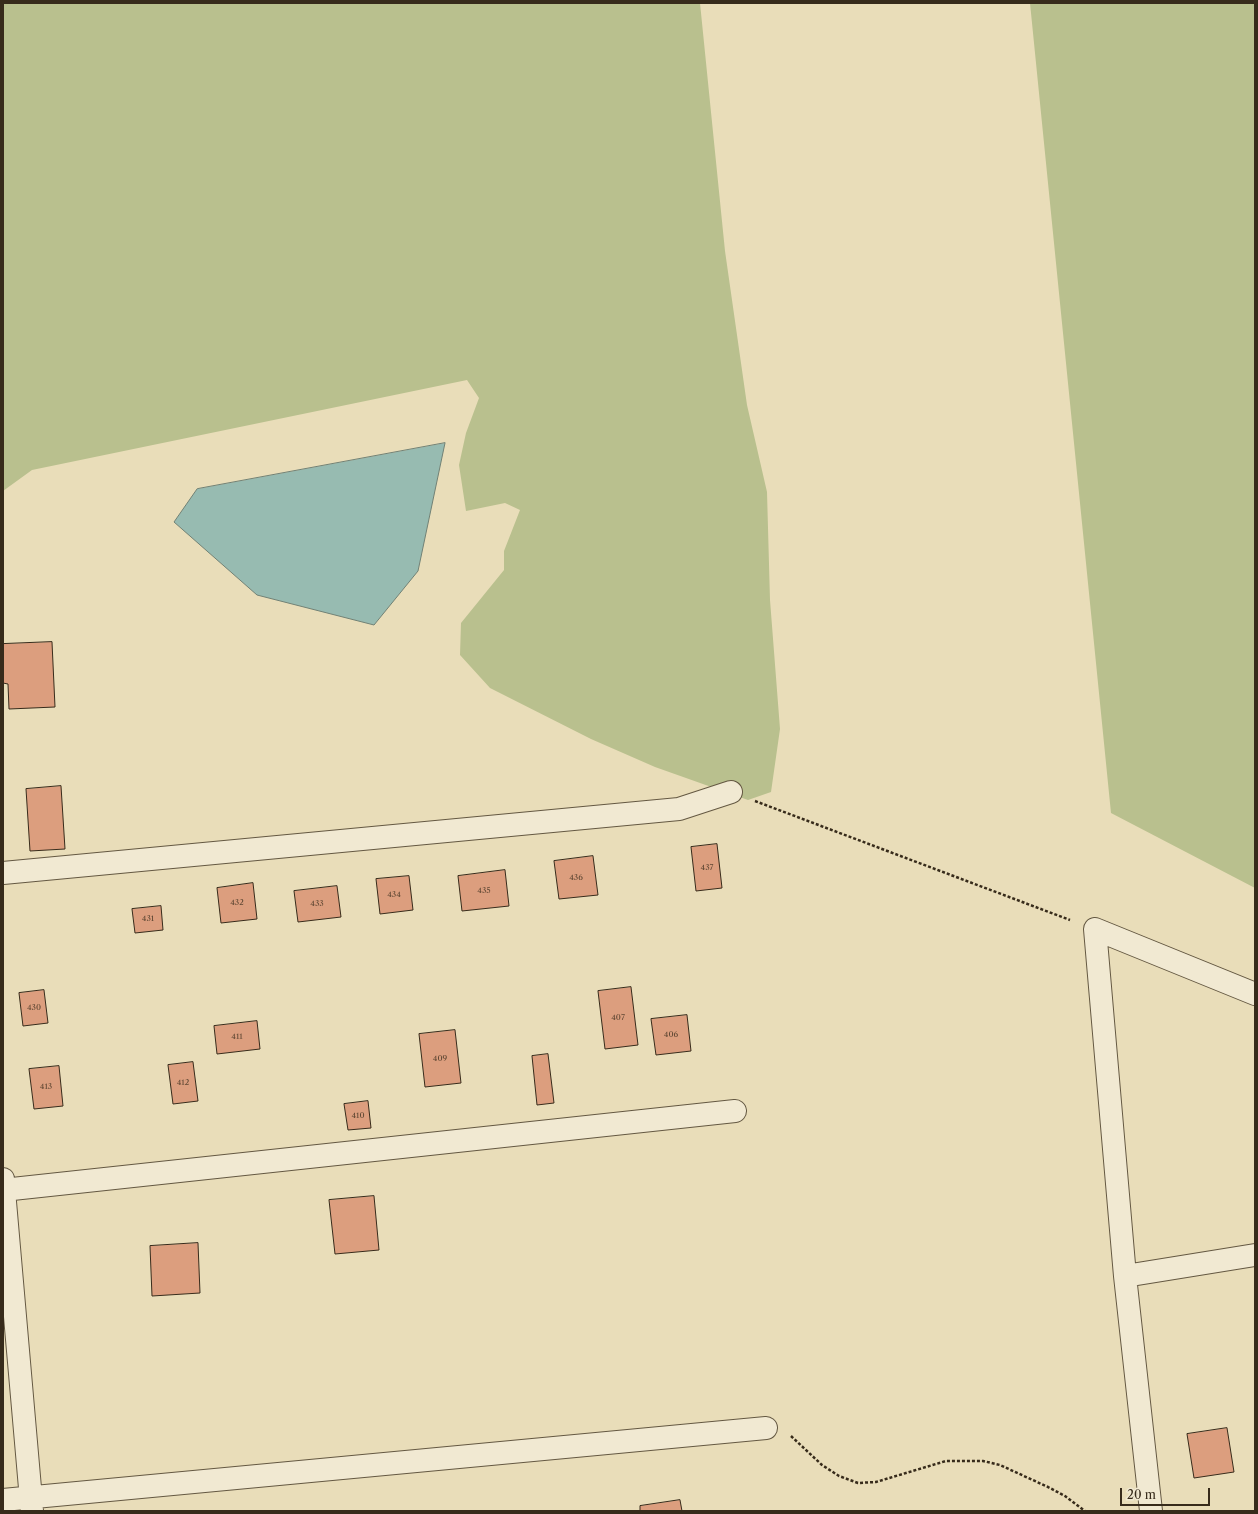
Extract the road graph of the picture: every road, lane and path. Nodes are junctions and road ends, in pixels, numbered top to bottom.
1 (731, 792) joint
2 (3, 873) edge
3 (1095, 929) junction
4 (1255, 994) edge
5 (735, 1111) dead end
6 (3, 1186) edge
7 (1255, 1255) edge
8 (1125, 1276) junction
9 (766, 1428) joint
10 (3, 1500) edge
11 (32, 1504) edge
12 (1085, 1511) edge
13 (1152, 1511) edge

1 - 2 street
1 - 3 path
3 - 4 street
3 - 8 street
5 - 6 street
6 - 11 street
7 - 8 street
8 - 13 street
9 - 11 street
9 - 12 path
10 - 11 street

